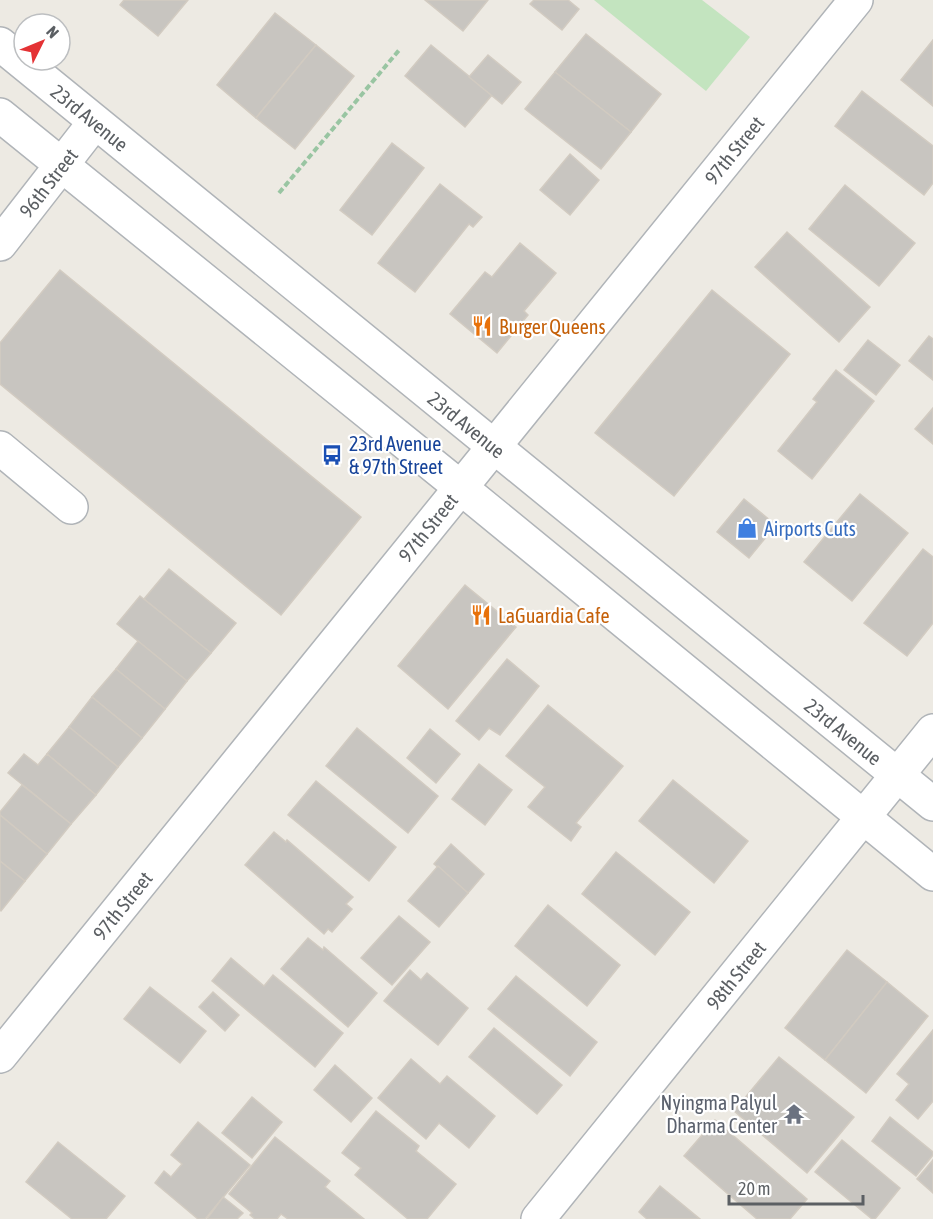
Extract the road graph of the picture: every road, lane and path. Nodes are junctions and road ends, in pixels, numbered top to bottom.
1 (856, 0) edge
2 (0, 45) edge
3 (400, 49) dead end
4 (0, 115) edge
5 (95, 122) junction
6 (61, 164) junction
7 (279, 193) dead end
8 (0, 243) edge
9 (494, 445) junction
10 (0, 448) edge
11 (460, 487) junction
12 (70, 507) dead end
13 (933, 731) edge
14 (897, 775) junction
15 (933, 804) edge
16 (863, 818) junction
17 (933, 874) edge
18 (0, 1056) edge
19 (538, 1219) edge

1 - 9 street, 97th Street
2 - 5 street, 23rd Avenue
3 - 7 path
4 - 6 street
5 - 6 street, 96th Street
5 - 9 street, 23rd Avenue
6 - 8 street, 96th Street
6 - 11 street
9 - 11 street, 97th Street
9 - 14 street, 23rd Avenue
10 - 12 street
11 - 16 street
11 - 18 street, 97th Street
13 - 14 street, 98th Street
14 - 15 street, 23rd Avenue
14 - 16 street, 98th Street
16 - 17 street
16 - 19 street, 98th Street

